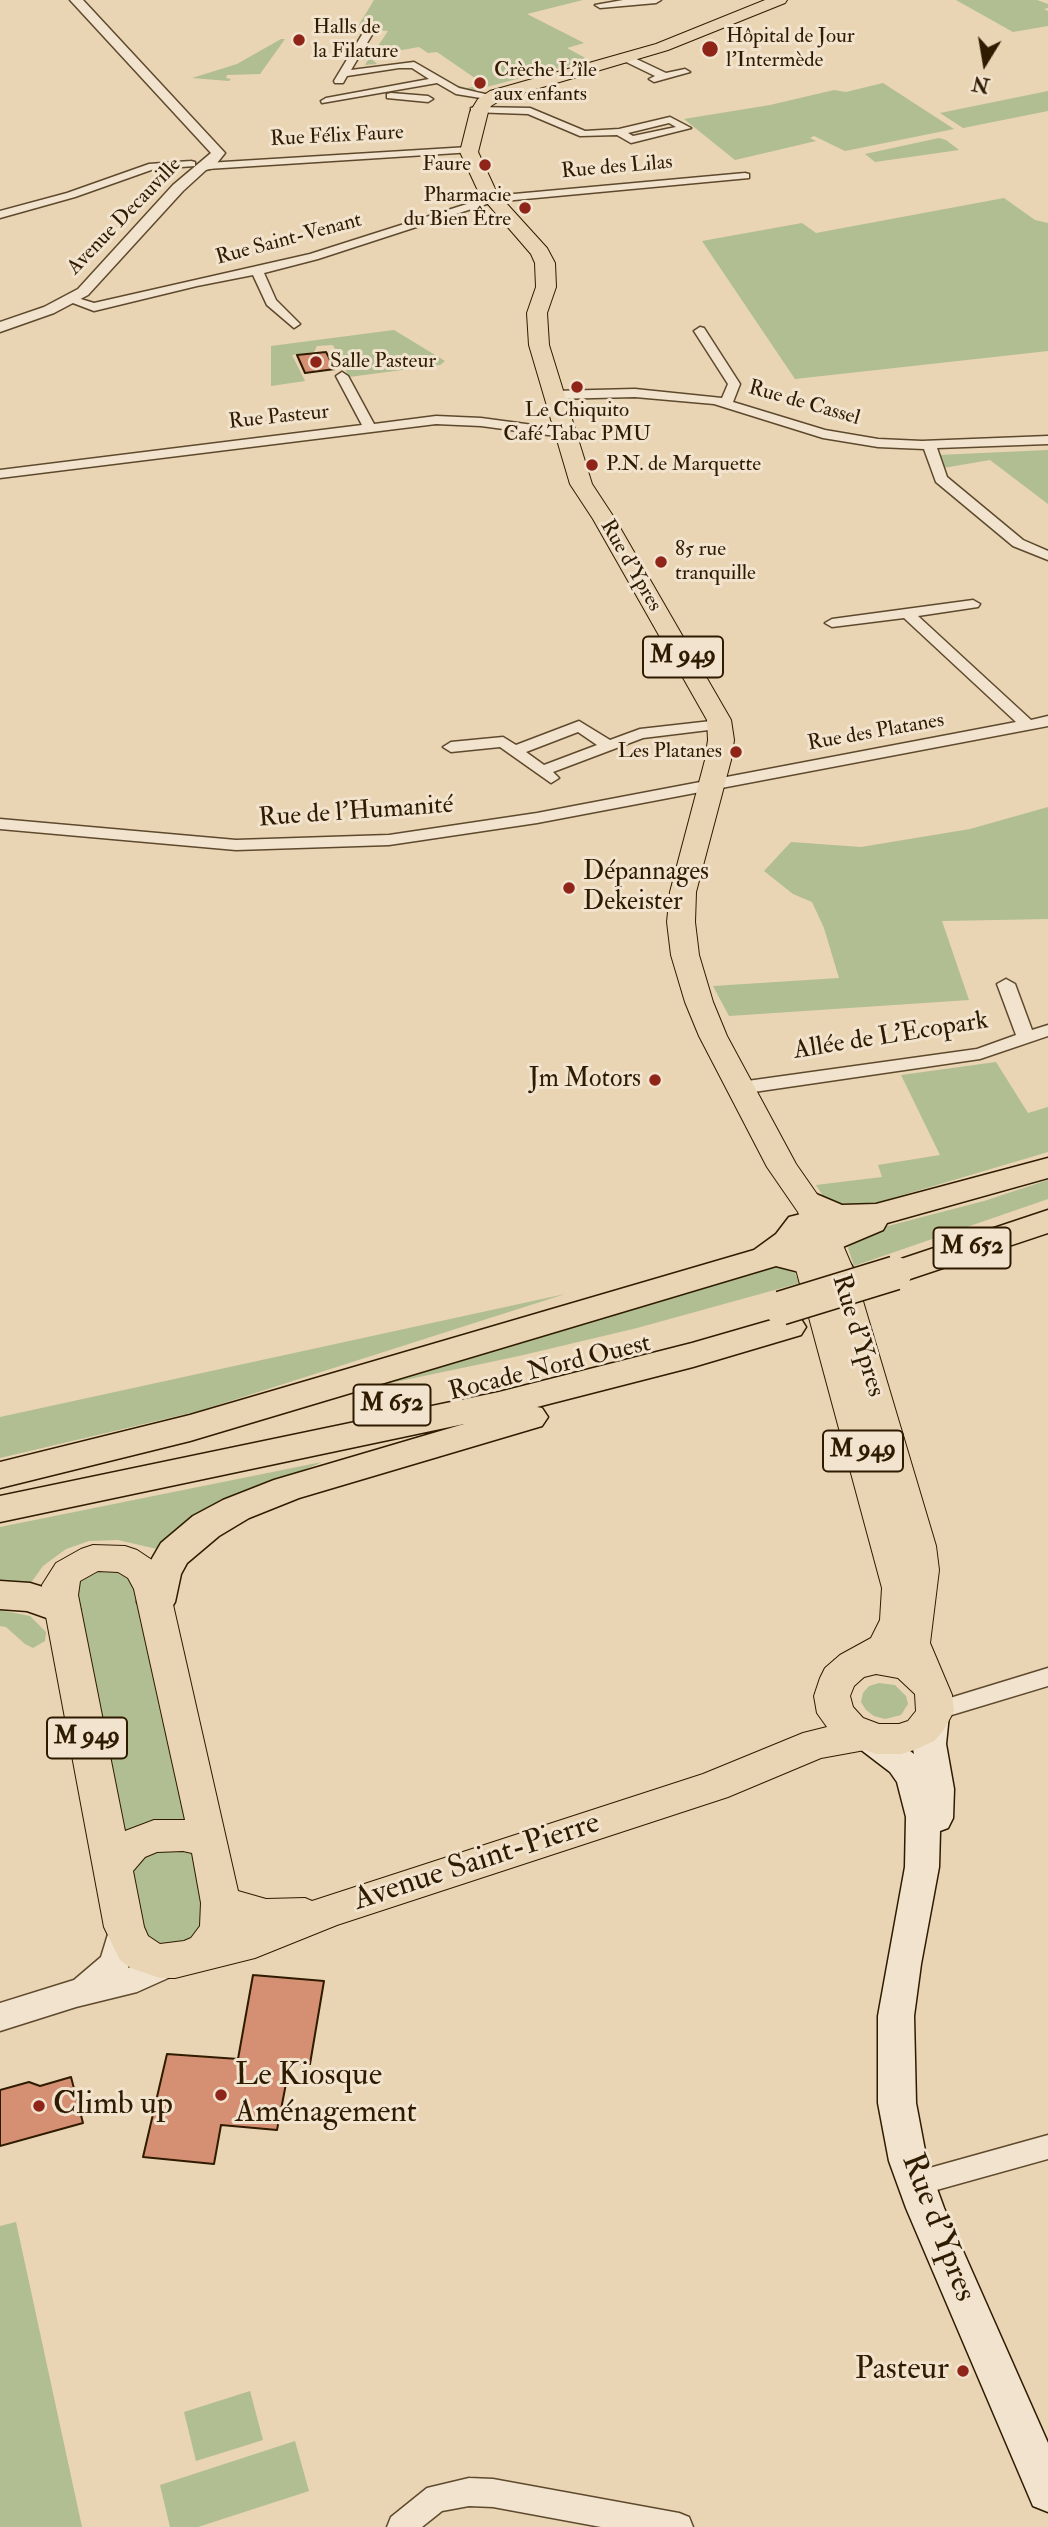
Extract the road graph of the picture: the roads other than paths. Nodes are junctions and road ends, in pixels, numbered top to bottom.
1 (76, 0) edge
2 (656, 0) edge
3 (779, 0) edge
4 (600, 5) dead end
5 (371, 29) dead end
6 (624, 57) junction
7 (685, 72) dead end
8 (343, 74) junction
9 (664, 76) junction
10 (438, 80) junction
11 (649, 80) dead end
12 (365, 94) junction
13 (428, 99) dead end
14 (483, 103) junction
15 (619, 132) junction
16 (469, 150) junction
17 (201, 164) junction
18 (745, 176) dead end
19 (492, 199) junction
20 (0, 215) edge
21 (257, 271) junction
22 (71, 300) junction
23 (294, 324) dead end
24 (0, 327) edge
25 (700, 331) dead end
26 (342, 376) dead end
27 (553, 395) junction
28 (726, 402) junction
29 (370, 429) junction
30 (564, 433) junction
31 (1048, 440) edge
32 (929, 445) junction
33 (0, 474) edge
34 (1048, 556) edge
35 (973, 604) dead end
36 (907, 613) junction
37 (832, 623) dead end
38 (1048, 721) edge
39 (720, 725) junction
40 (1028, 725) junction
41 (607, 746) junction
42 (452, 747) dead end
43 (514, 751) junction
44 (711, 783) junction
45 (0, 824) edge
46 (1006, 984) dead end
47 (1048, 1030) edge
48 (1026, 1038) junction
49 (740, 1088) junction
50 (1048, 1168) edge
51 (1048, 1221) edge
52 (815, 1243) junction
53 (1048, 1243) edge
54 (899, 1283) junction
55 (785, 1317) junction
56 (738, 1342) junction
57 (0, 1475) edge
58 (0, 1487) edge
59 (0, 1509) edge
60 (0, 1595) edge
61 (156, 1602) junction
62 (61, 1609) junction
63 (860, 1662) junction
64 (1048, 1677) edge
65 (832, 1690) junction
66 (931, 1697) junction
67 (866, 1736) junction
68 (752, 1770) junction
69 (209, 1841) junction
70 (113, 1867) junction
71 (922, 1867) junction
72 (222, 1903) junction
73 (327, 1912) junction
74 (124, 1927) junction
75 (188, 1957) junction
76 (76, 1993) junction
77 (0, 2017) edge
78 (1048, 2147) edge
79 (915, 2185) junction
80 (1048, 2491) edge
81 (401, 2527) edge
82 (679, 2527) edge

1 - 17 street
2 - 4 street
3 - 6 main road
5 - 8 street
6 - 9 street
6 - 14 main road
7 - 9 street
8 - 10 street
8 - 12 street
9 - 11 street
10 - 12 street
10 - 14 street
12 - 13 street
14 - 15 street
14 - 16 main road
15 - 15 street
16 - 17 street, Rue Félix Faure
16 - 19 main road, Rue d'Ypres / M 949
17 - 20 street, Rue Félix Faure
17 - 22 street, Avenue Decauville
18 - 19 street, Rue des Lilas
19 - 21 street, Rue Saint-Venant
19 - 27 main road, Rue d'Ypres / M 949
21 - 22 street, Rue Saint-Venant
21 - 23 street
22 - 24 street, Avenue Decauville
25 - 28 street
26 - 29 street
27 - 28 street, Rue de Cassel
27 - 30 main road, Rue d'Ypres / M 949
28 - 32 street, Rue de Cassel
29 - 30 street, Rue Pasteur
29 - 33 street, Rue Pasteur
30 - 39 main road, Rue d'Ypres / M 949
31 - 32 street, Rue de Cassel
32 - 34 street
35 - 36 street
36 - 37 street
36 - 40 street
38 - 40 street, Rue des Platanes
39 - 41 street
39 - 44 main road, Rue d'Ypres / M 949
40 - 44 street, Rue des Platanes
41 - 43 street
41 - 43 street
42 - 43 street
44 - 45 street, Rue de l'Humanité
44 - 49 main road, Rue d'Ypres / M 949
46 - 48 street
47 - 48 street, Allée de L'Ecopark
48 - 49 street, Allée de L'Ecopark
49 - 52 main road, Rue d'Ypres / M 949
50 - 52 highway
51 - 54 highway, Rocade Nord Ouest / M 652
52 - 57 highway
52 - 63 main road, Rue d'Ypres / M 949
52 - 66 main road, Rue d'Ypres / M 949
53 - 54 highway, Rocade Nord Ouest / M 652
54 - 55 highway, Rocade Nord Ouest / M 652
55 - 56 highway, Rocade Nord Ouest / M 652
55 - 58 highway, Rocade Nord Ouest / M 652
56 - 59 highway, Rocade Nord Ouest / M 652
56 - 61 highway
60 - 62 highway
61 - 62 main road, M 949
61 - 69 main road, M 949
62 - 70 main road, M 949
63 - 65 main road
63 - 66 main road
64 - 66 street
65 - 67 main road
65 - 68 main road, Avenue Saint-Pierre
66 - 67 main road
66 - 71 main road, Rue d'Ypres / M 949
67 - 68 main road, Avenue Saint-Pierre
67 - 71 main road, Rue d'Ypres / M 949
68 - 73 main road, Avenue Saint-Pierre
69 - 70 main road
69 - 72 main road
70 - 74 main road
71 - 79 main road, Rue d'Ypres / M 949
72 - 73 main road
72 - 75 main road
73 - 75 main road, Avenue Saint-Pierre
74 - 75 main road
74 - 76 street, Avenue Saint-Pierre
75 - 76 street, Avenue Saint-Pierre
76 - 77 street, Avenue Saint-Pierre
78 - 79 street
79 - 80 main road, Rue d'Ypres / M 949
81 - 82 street

